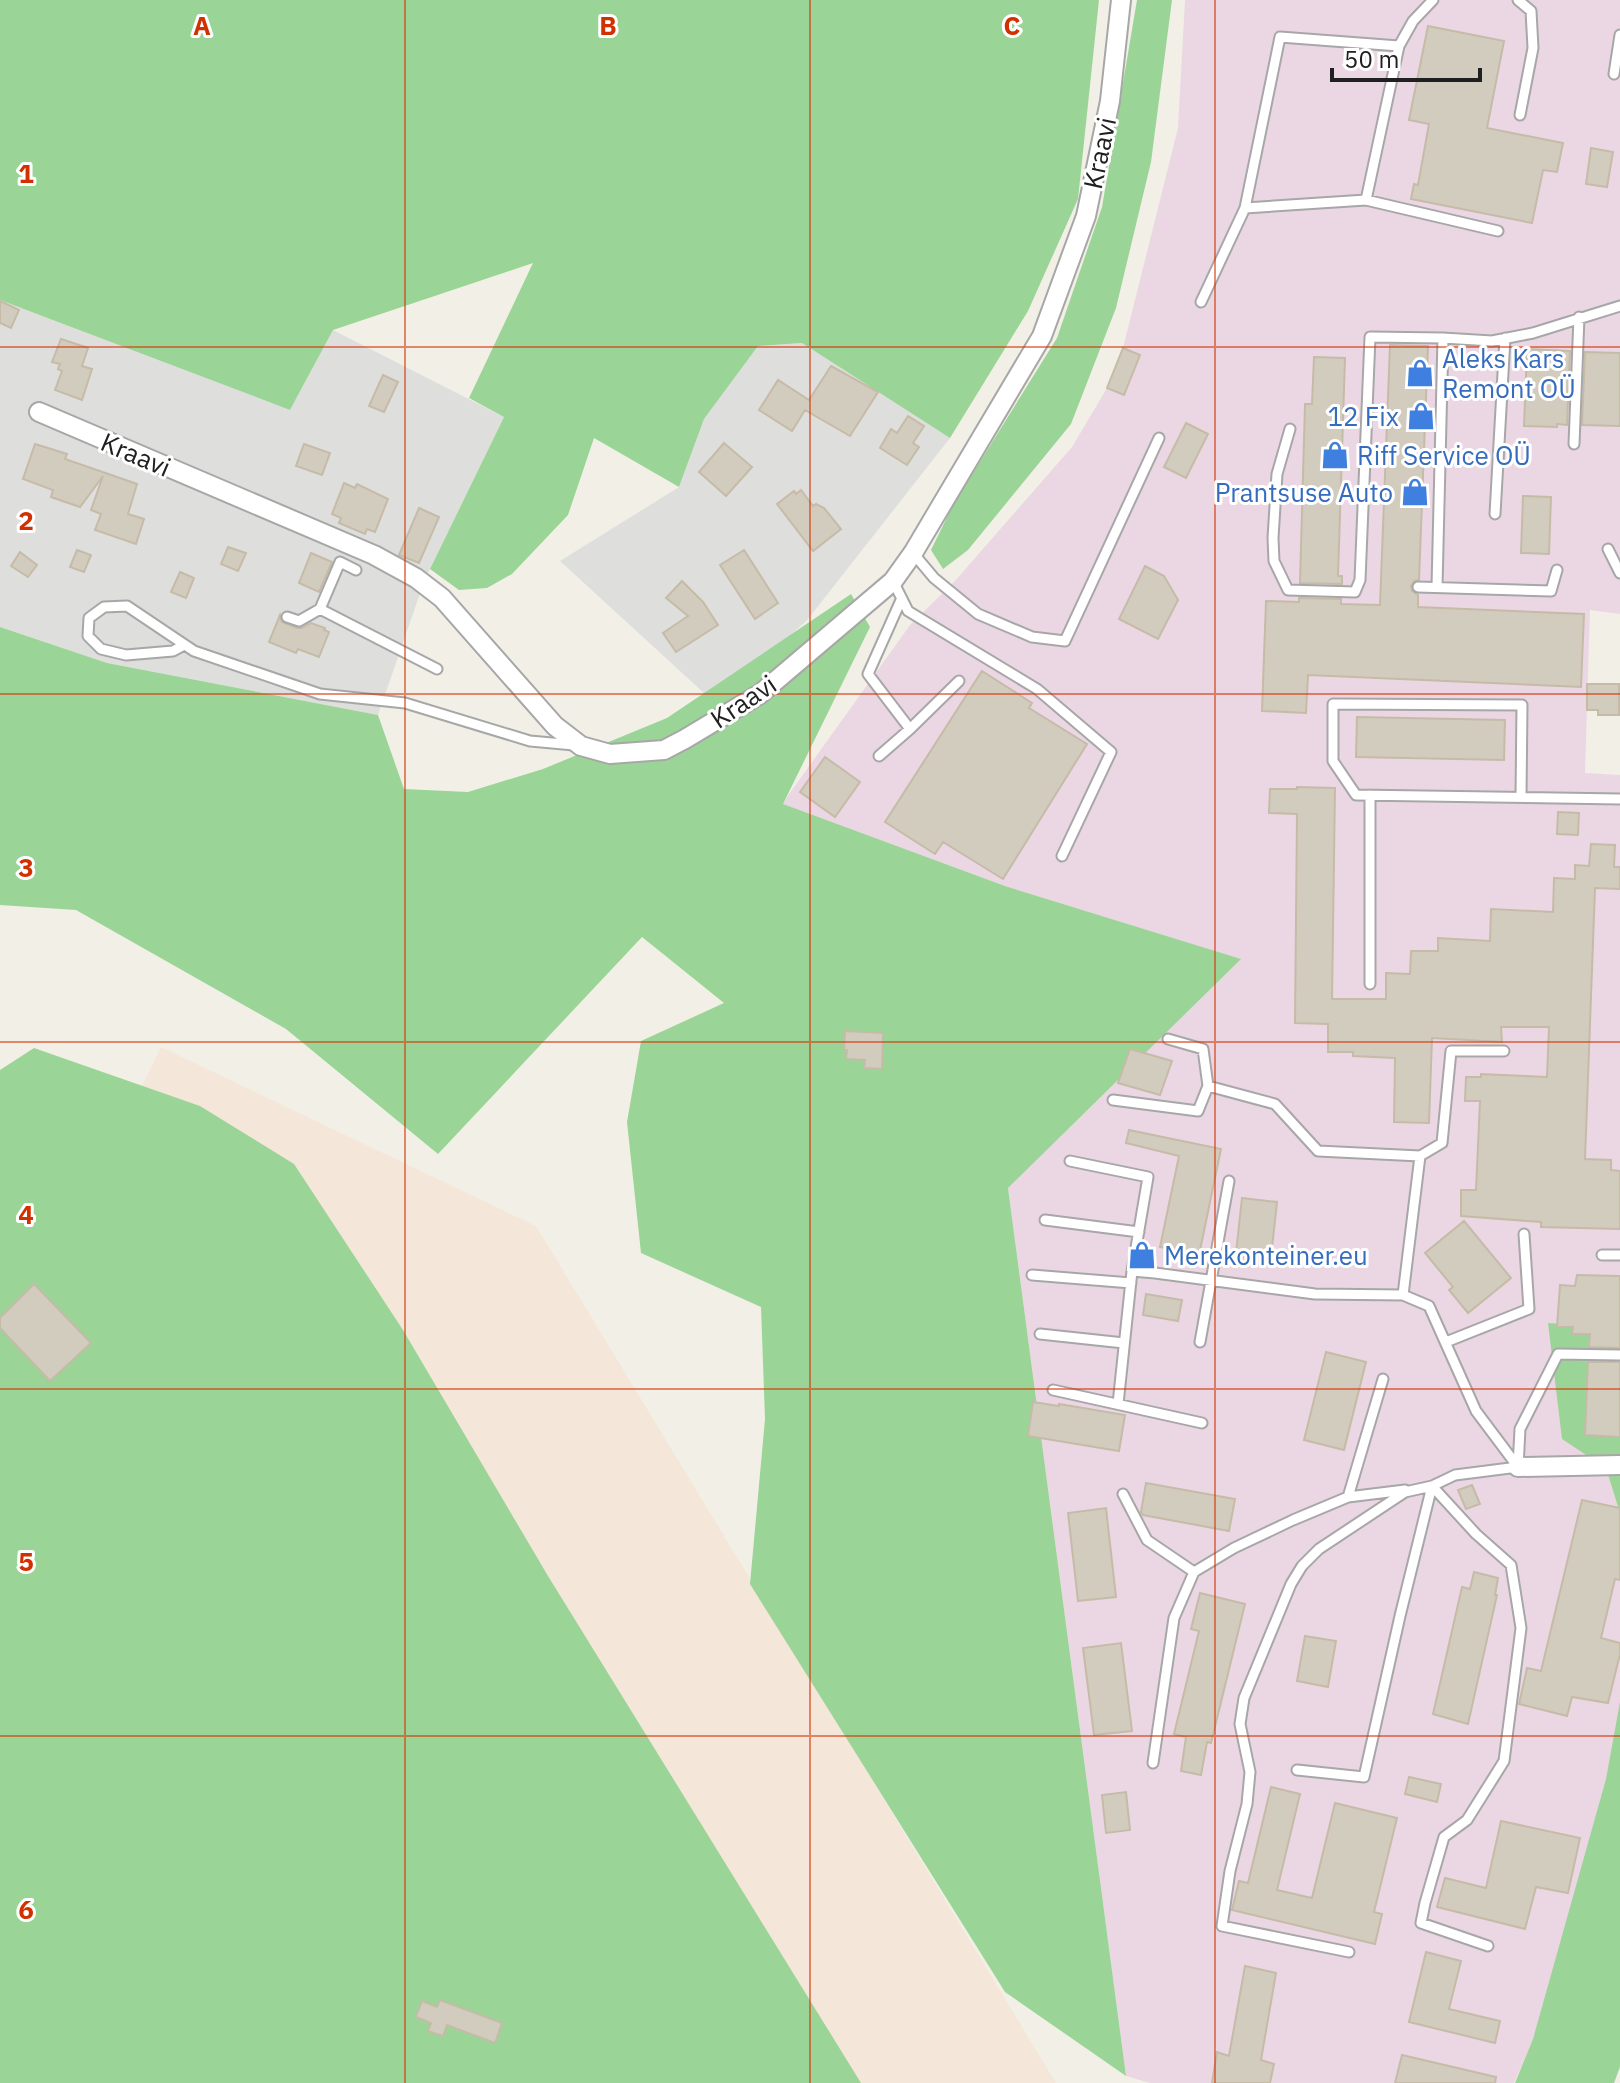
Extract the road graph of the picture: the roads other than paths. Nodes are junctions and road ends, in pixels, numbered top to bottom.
1 (1121, 0) edge
2 (1433, 0) edge
3 (1518, 0) edge
4 (1620, 35) edge
5 (1399, 46) junction
6 (1614, 74) dead end
7 (1520, 115) dead end
8 (1366, 200) junction
9 (1245, 208) junction
10 (1498, 231) dead end
11 (1201, 302) dead end
12 (1620, 306) edge
13 (1579, 317) junction
14 (1443, 338) junction
15 (1505, 338) junction
16 (39, 412) dead end
17 (1290, 429) dead end
18 (1159, 438) dead end
19 (1574, 444) dead end
20 (1495, 514) dead end
21 (1608, 549) dead end
22 (913, 553) junction
23 (356, 570) dead end
24 (1557, 570) dead end
25 (1620, 573) edge
26 (893, 581) junction
27 (1418, 587) dead end
28 (1437, 587) junction
29 (901, 600) junction
30 (320, 609) junction
31 (287, 617) dead end
32 (184, 645) junction
33 (437, 669) dead end
34 (959, 681) dead end
35 (910, 729) junction
36 (581, 746) junction
37 (879, 756) dead end
38 (1370, 795) junction
39 (1521, 797) junction
40 (1620, 799) edge
41 (1062, 856) dead end
42 (1370, 984) dead end
43 (1168, 1039) dead end
44 (1504, 1051) dead end
45 (1208, 1086) junction
46 (1113, 1100) dead end
47 (1420, 1156) junction
48 (1070, 1161) dead end
49 (1229, 1181) dead end
50 (1045, 1220) dead end
51 (1139, 1232) junction
52 (1524, 1234) dead end
53 (1602, 1255) dead end
54 (1620, 1255) edge
55 (1132, 1271) junction
56 (1032, 1275) dead end
57 (1210, 1280) junction
58 (1131, 1283) junction
59 (1403, 1295) junction
60 (1040, 1334) dead end
61 (1200, 1342) dead end
62 (1446, 1342) junction
63 (1124, 1343) junction
64 (1620, 1355) edge
65 (1383, 1379) dead end
66 (1053, 1390) dead end
67 (1118, 1404) junction
68 (1202, 1423) dead end
69 (1620, 1465) edge
70 (1518, 1467) junction
71 (1432, 1486) junction
72 (1123, 1494) dead end
73 (1348, 1497) junction
74 (1194, 1572) junction
75 (1153, 1763) dead end
76 (1297, 1770) dead end
77 (1488, 1946) dead end
78 (1349, 1952) dead end

1 - 22 street, Kraavi
2 - 5 lane
3 - 7 lane
4 - 6 lane
5 - 8 lane
5 - 9 lane
8 - 9 lane
8 - 10 lane
9 - 11 lane
12 - 13 lane
13 - 15 lane
13 - 19 lane
14 - 15 lane
14 - 17 lane
14 - 28 lane
15 - 20 lane
16 - 36 street, Kraavi
18 - 22 lane
21 - 25 lane
22 - 26 street, Kraavi
23 - 30 lane
24 - 28 lane
26 - 29 lane
26 - 36 street, Kraavi
27 - 28 lane
29 - 35 lane
29 - 41 lane
30 - 31 lane
30 - 33 lane
32 - 32 lane
32 - 36 lane
34 - 35 lane
35 - 37 lane
38 - 39 lane
38 - 39 lane
38 - 42 lane
39 - 40 lane
43 - 45 lane
44 - 47 lane
45 - 46 lane
45 - 47 lane
47 - 59 lane
48 - 51 lane
49 - 57 lane
50 - 51 lane
51 - 55 lane
52 - 62 lane
53 - 54 lane
55 - 57 lane
55 - 58 lane
56 - 58 lane
57 - 59 lane
57 - 61 lane
58 - 63 lane
59 - 62 lane
60 - 63 lane
62 - 70 lane
63 - 67 lane
64 - 70 lane
65 - 73 lane
66 - 67 lane
67 - 68 lane
69 - 70 street
70 - 71 lane
71 - 73 lane
71 - 76 lane
71 - 77 lane
71 - 78 lane
72 - 74 lane
73 - 74 lane
74 - 75 lane

